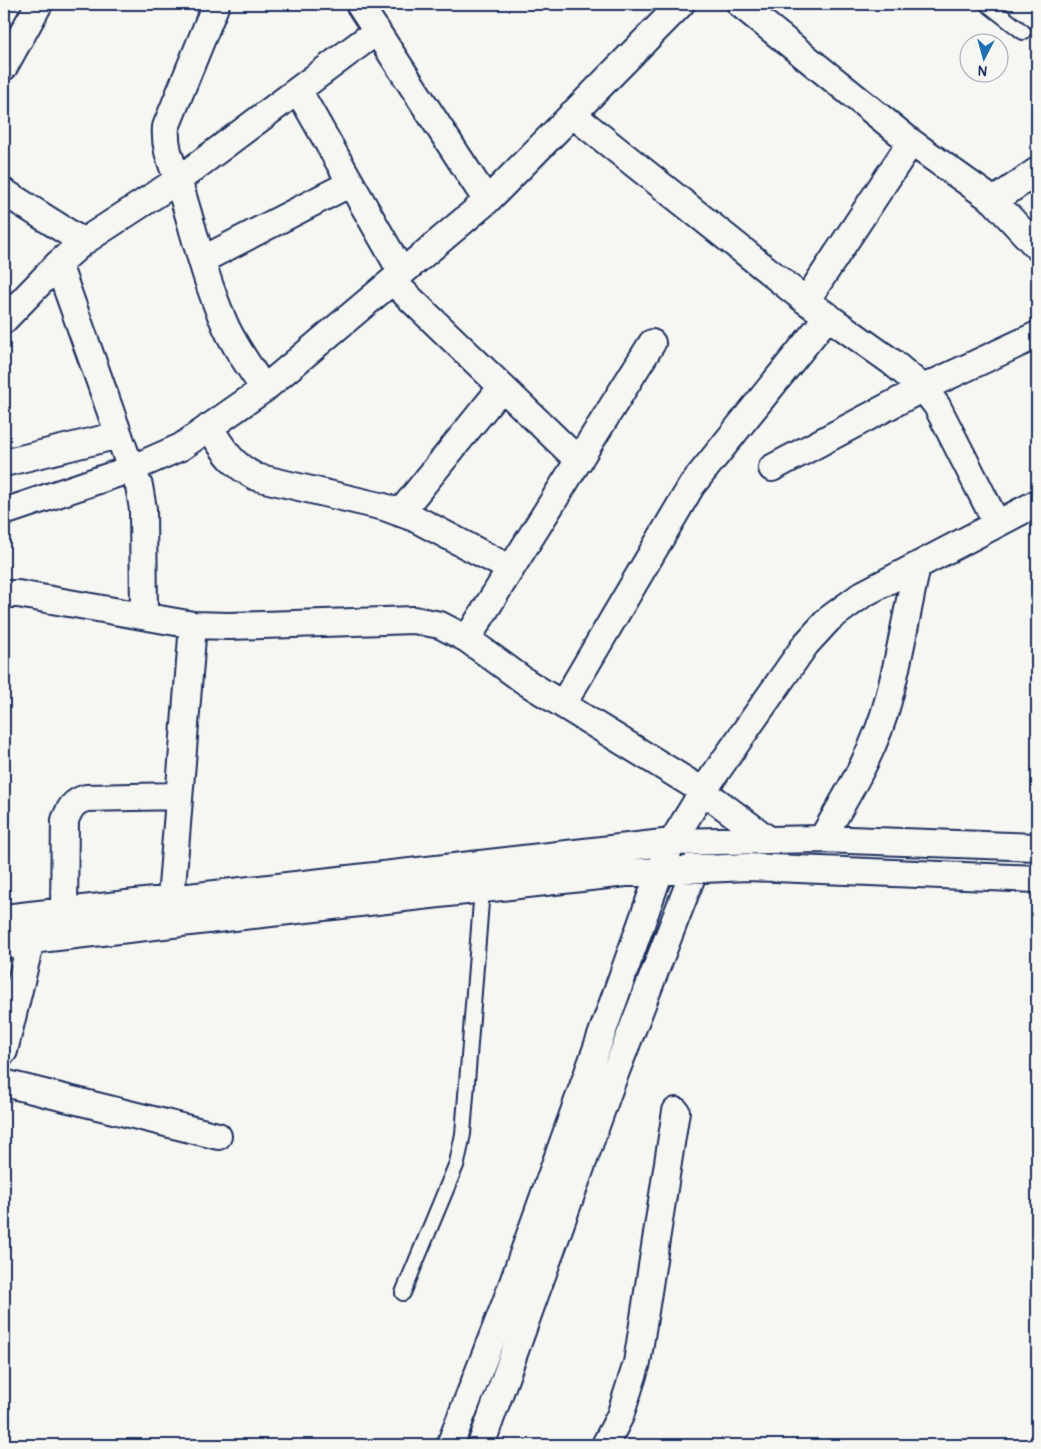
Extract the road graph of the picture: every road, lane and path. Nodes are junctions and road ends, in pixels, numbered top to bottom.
1 (39, 4) edge
2 (216, 4) edge
3 (359, 4) edge
4 (681, 4) edge
5 (740, 4) edge
6 (987, 4) edge
7 (377, 31) junction
8 (1023, 32) dead end
9 (7, 54) edge
10 (298, 90) junction
11 (572, 114) junction
12 (911, 142) junction
13 (1037, 171) edge
14 (178, 180) junction
15 (351, 183) junction
16 (4, 192) edge
17 (486, 201) junction
18 (994, 201) junction
19 (83, 242) junction
20 (1037, 247) edge
21 (202, 260) junction
22 (58, 264) junction
23 (397, 277) junction
24 (806, 301) junction
25 (828, 316) junction
26 (4, 320) edge
27 (1037, 335) edge
28 (652, 343) dead end
29 (502, 387) junction
30 (924, 388) junction
31 (264, 389) junction
32 (209, 427) junction
33 (119, 435) junction
34 (579, 461) junction
35 (4, 463) edge
36 (772, 468) dead end
37 (132, 469) junction
38 (1037, 503) edge
39 (4, 512) edge
40 (400, 513) junction
41 (997, 524) junction
42 (917, 566) junction
43 (511, 569) junction
44 (4, 594) edge
45 (144, 616) junction
46 (193, 625) junction
47 (467, 640) junction
48 (563, 704) junction
49 (703, 791) junction
50 (179, 796) junction
51 (822, 839) junction
52 (769, 840) junction
53 (706, 841) junction
54 (672, 842) junction
55 (1037, 847) edge
56 (696, 869) junction
57 (660, 871) junction
58 (1037, 879) edge
59 (482, 889) junction
60 (171, 899) junction
61 (64, 911) junction
62 (4, 918) edge
63 (32, 940) junction
64 (4, 945) edge
65 (4, 1051) edge
66 (4, 1082) edge
67 (676, 1111) dead end
68 (218, 1136) dead end
69 (403, 1293) dead end
70 (487, 1443) edge
71 (450, 1445) edge
72 (605, 1445) edge

1 - 9 street
2 - 14 street
3 - 7 street
4 - 11 street
5 - 12 street
6 - 8 lane
7 - 10 street
7 - 17 street
10 - 14 street
10 - 15 street
11 - 17 street
11 - 24 street
12 - 18 street
12 - 24 street
13 - 18 street
14 - 19 street
14 - 21 street
15 - 21 street
15 - 23 street
16 - 19 street
17 - 23 street
18 - 20 street
19 - 22 street
21 - 31 street
22 - 26 street
22 - 33 street
23 - 29 street
23 - 31 street
24 - 25 street
25 - 30 street
25 - 48 street
27 - 30 street
28 - 34 street
29 - 34 street
29 - 40 street
30 - 36 street
30 - 41 street
31 - 32 street
32 - 37 street
32 - 40 street
33 - 35 street
33 - 37 street
34 - 43 street
37 - 39 street
37 - 45 street
38 - 41 street
40 - 43 street
41 - 42 street
42 - 49 street
42 - 51 street
43 - 47 street
44 - 45 street
45 - 46 street
46 - 47 street
46 - 50 street
47 - 48 street
48 - 49 street
49 - 52 street
49 - 54 street
50 - 60 street
50 - 61 street
51 - 52 street
51 - 55 street
52 - 53 street
53 - 54 street
53 - 56 street
54 - 57 street
54 - 60 street
56 - 57 street
56 - 58 street
56 - 70 street
57 - 59 street
57 - 71 street
59 - 63 street
59 - 69 lane
60 - 61 street
61 - 62 street
63 - 64 street
63 - 65 street
66 - 68 street
67 - 72 street

